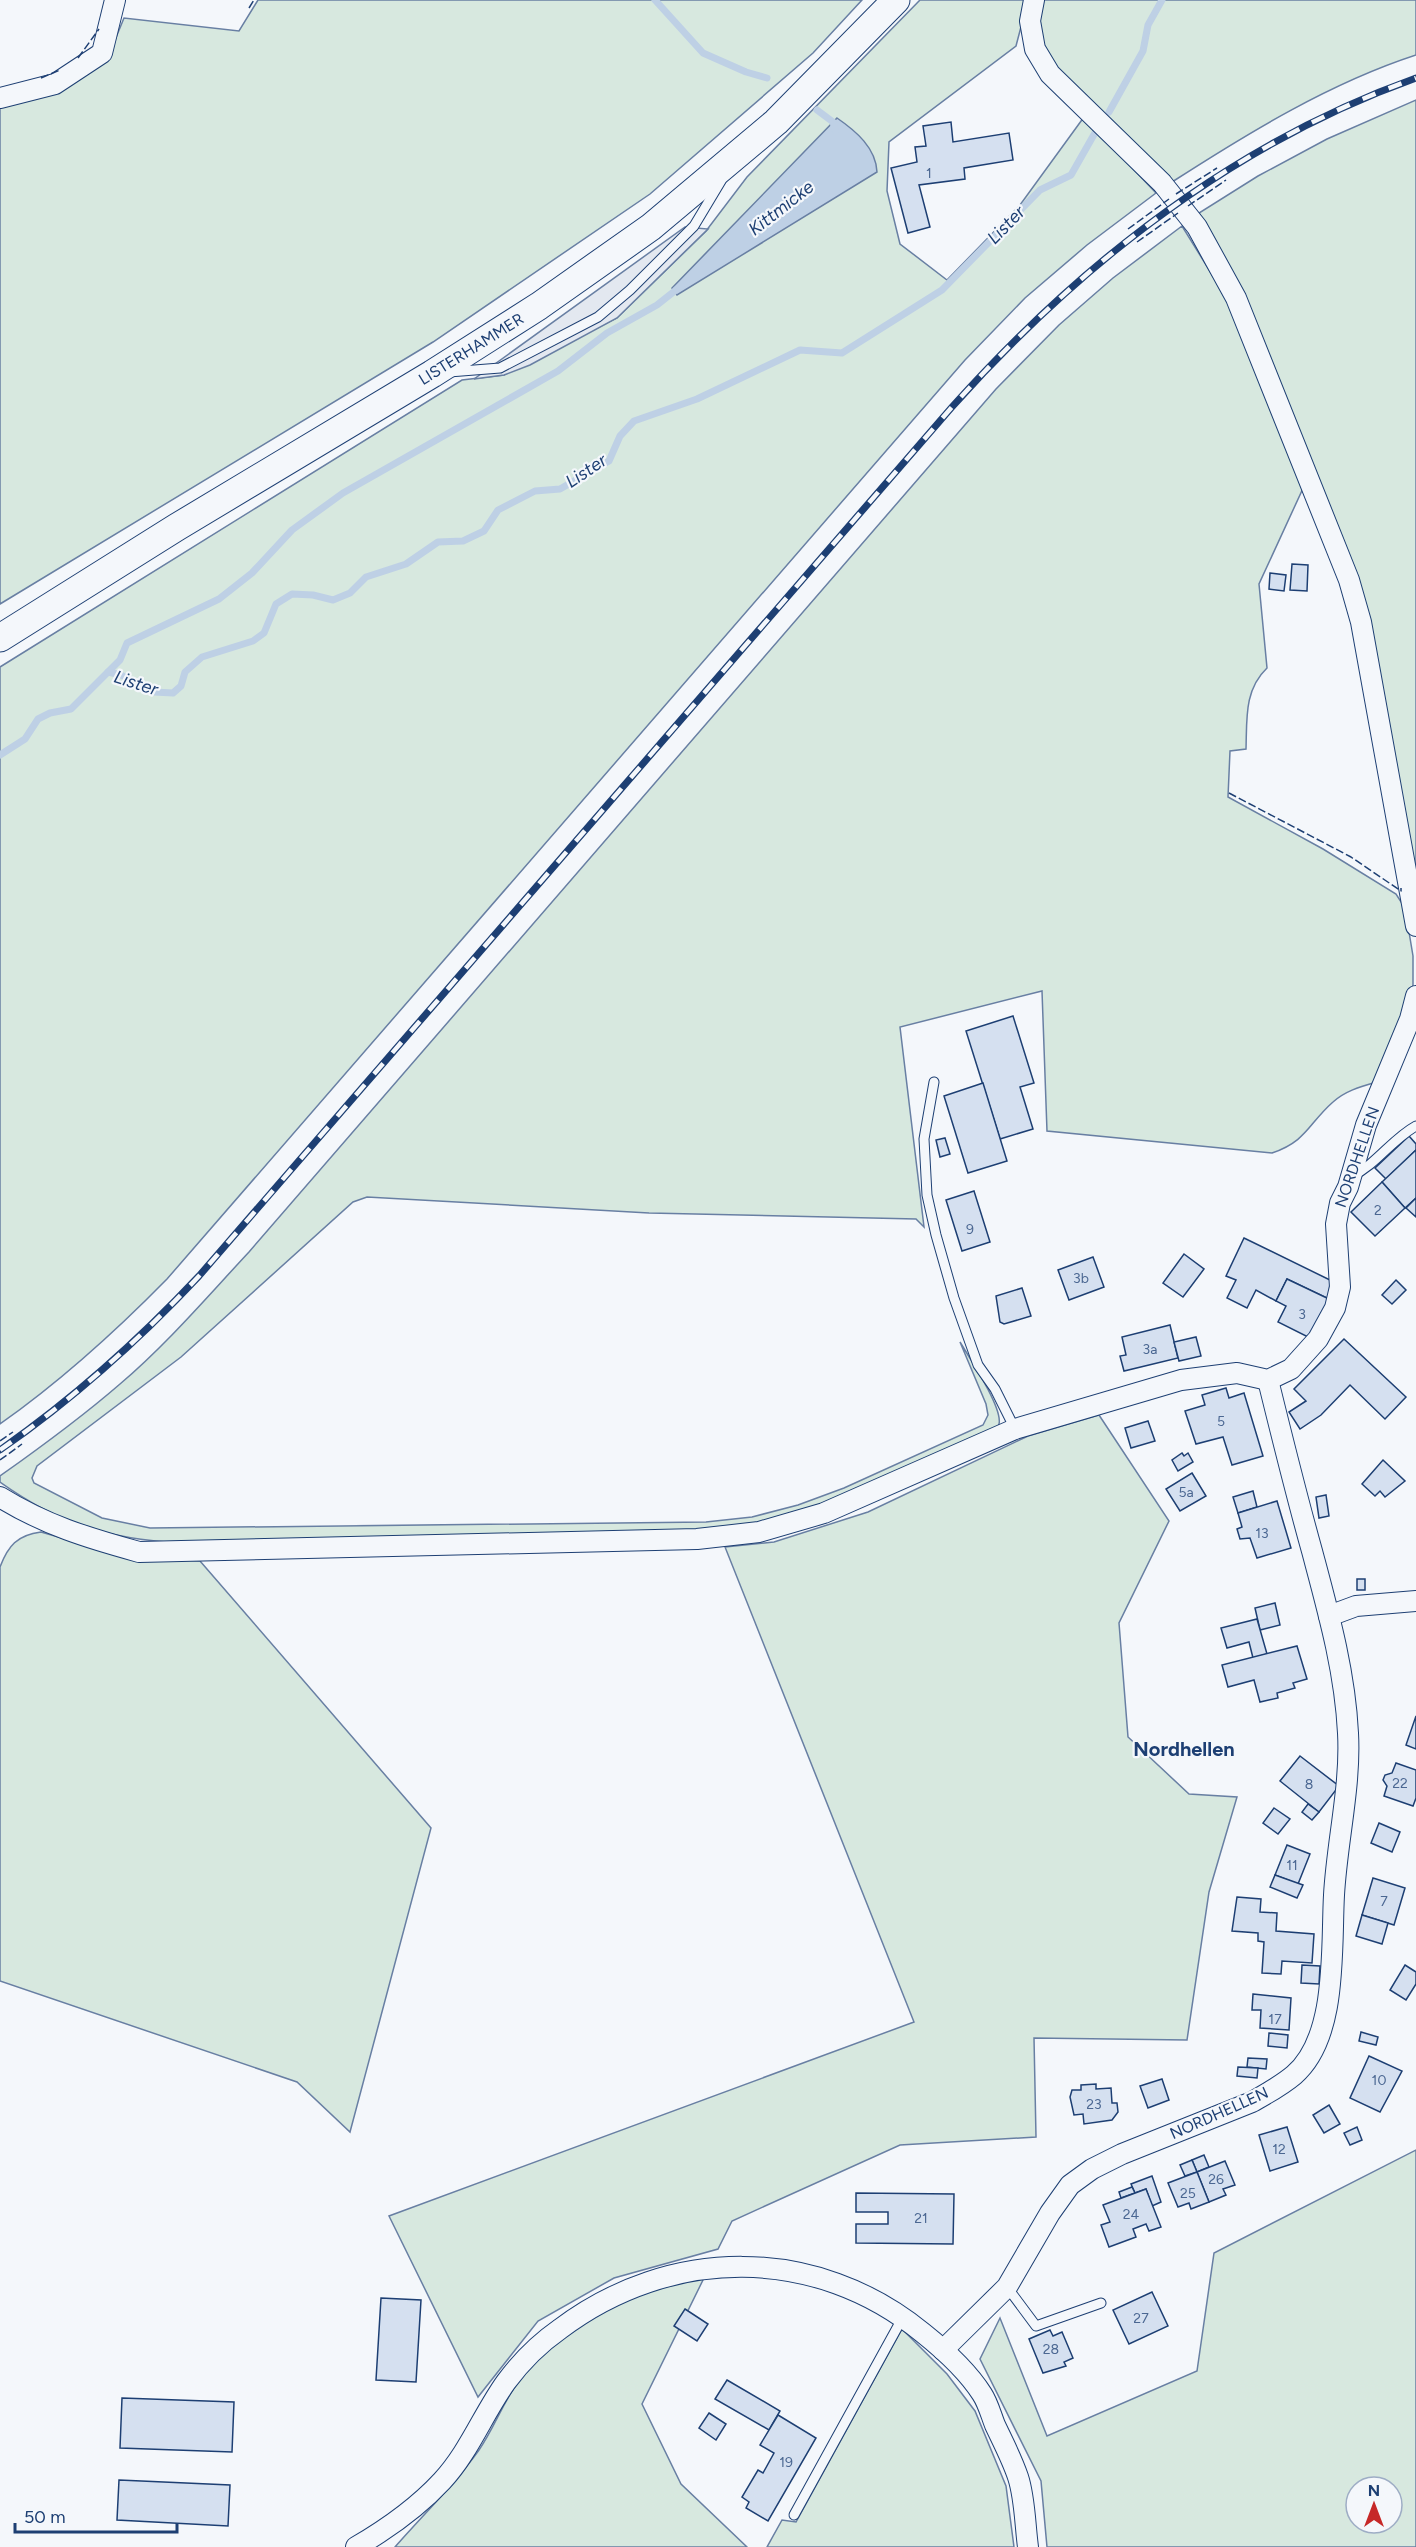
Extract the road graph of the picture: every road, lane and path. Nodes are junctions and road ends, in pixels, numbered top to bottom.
1 (115, 0) edge
2 (896, 0) edge
3 (1034, 0) edge
4 (0, 98) edge
5 (735, 157) junction
6 (432, 374) junction
7 (0, 638) edge
8 (1416, 926) edge
9 (1416, 996) edge
10 (934, 1082) dead end
11 (1416, 1126) edge
12 (1352, 1176) junction
13 (1268, 1380) junction
14 (1015, 1429) junction
15 (0, 1497) edge
16 (1416, 1601) edge
17 (1329, 1616) junction
18 (1007, 2287) junction
19 (1101, 2303) dead end
20 (903, 2317) junction
21 (944, 2350) junction
22 (794, 2515) dead end
23 (356, 2547) edge
24 (1028, 2547) edge

1 - 4 street
2 - 5 main road, LISTERHAMMER
3 - 8 street
5 - 6 main road, LISTERHAMMER
5 - 6 lane
6 - 7 main road, LISTERHAMMER
9 - 12 street, NORDHELLEN
10 - 14 lane
11 - 12 lane
12 - 13 street, NORDHELLEN
13 - 14 street
13 - 17 street, NORDHELLEN
14 - 15 street
16 - 17 street
17 - 18 street, NORDHELLEN
18 - 19 lane
18 - 21 street, NORDHELLEN
20 - 21 street
20 - 22 lane
20 - 23 street
21 - 24 street

